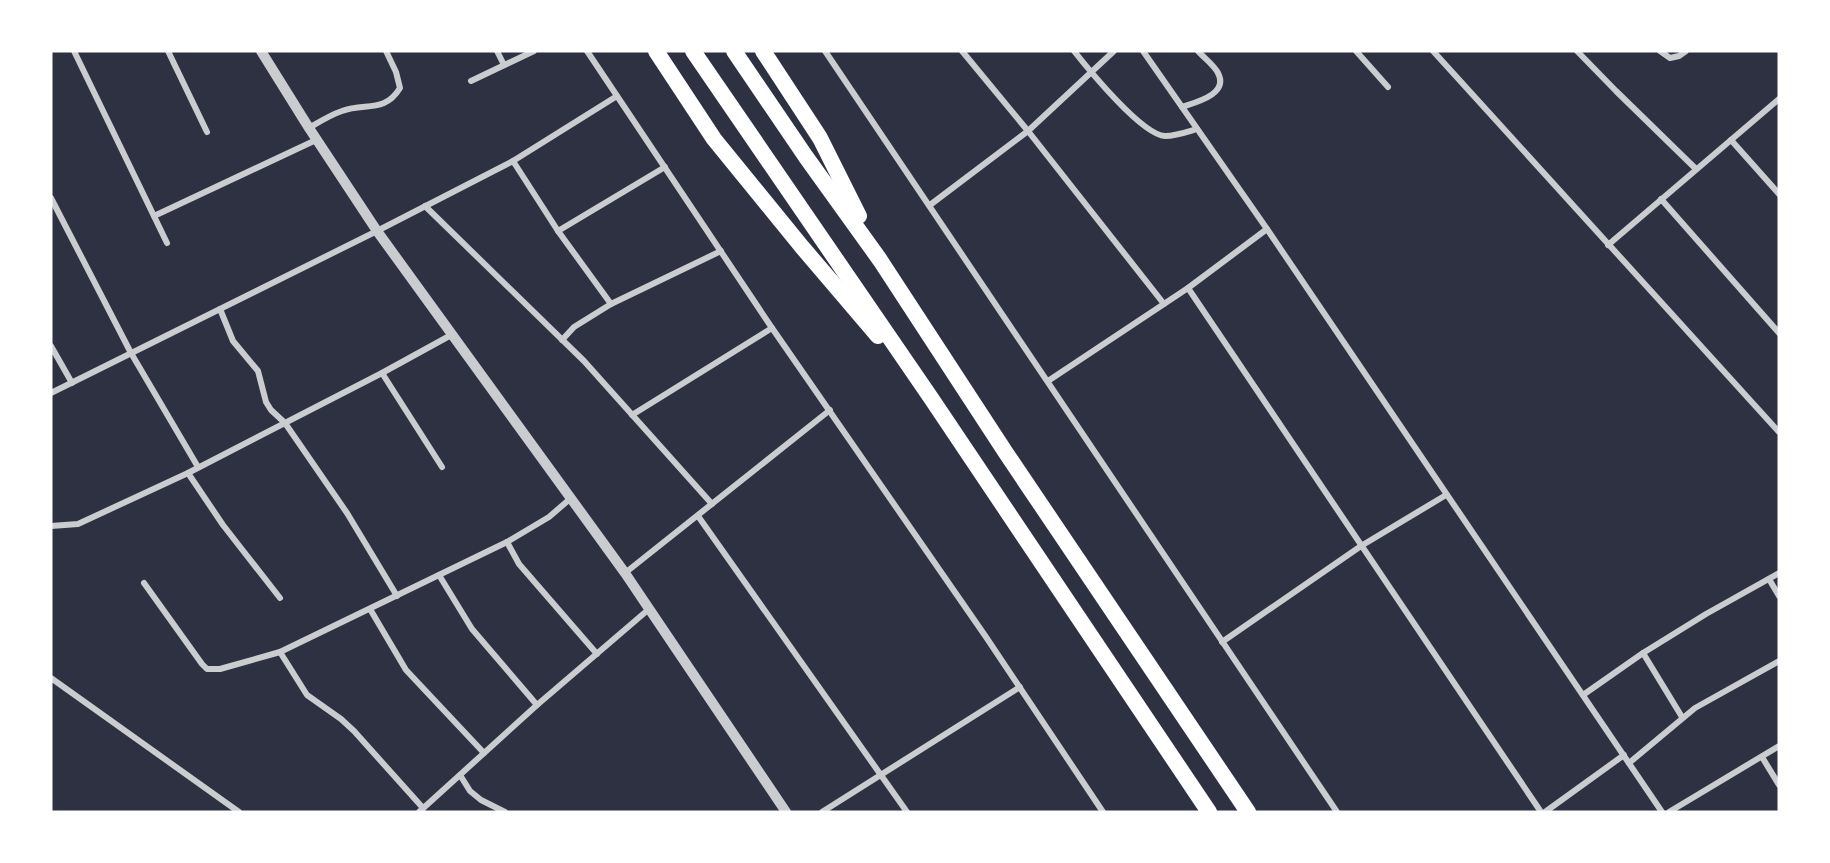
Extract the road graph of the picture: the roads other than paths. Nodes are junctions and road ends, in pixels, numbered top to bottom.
1 (74, 51) edge
2 (168, 51) edge
3 (261, 51) edge
4 (386, 51) edge
5 (497, 51) edge
6 (534, 51) edge
7 (587, 51) edge
8 (656, 51) edge
9 (693, 51) edge
10 (734, 51) edge
11 (763, 51) edge
12 (825, 51) edge
13 (962, 51) edge
14 (1074, 51) edge
15 (1114, 51) edge
16 (1143, 51) edge
17 (1198, 51) edge
18 (1356, 51) edge
19 (1433, 51) edge
20 (1577, 51) edge
21 (1660, 51) edge
22 (1686, 51) edge
23 (504, 65) junction
24 (1091, 72) junction
25 (471, 81) dead end
26 (1388, 87) dead end
27 (617, 96) junction
28 (1779, 99) edge
29 (1182, 107) junction
30 (309, 129) junction
31 (1197, 129) junction
32 (1028, 131) junction
33 (207, 132) dead end
34 (316, 140) junction
35 (1731, 140) junction
36 (513, 161) junction
37 (665, 167) junction
38 (1696, 169) junction
39 (1779, 194) edge
40 (51, 198) edge
41 (1662, 199) junction
42 (930, 205) junction
43 (425, 206) junction
44 (154, 216) junction
45 (1267, 229) junction
46 (377, 231) junction
47 (558, 231) junction
48 (167, 243) dead end
49 (1608, 245) junction
50 (721, 251) junction
51 (880, 260) junction
52 (1188, 288) junction
53 (611, 304) junction
54 (1164, 304) junction
55 (220, 309) junction
56 (772, 328) junction
57 (1779, 333) edge
58 (453, 334) junction
59 (561, 340) junction
60 (51, 346) edge
61 (131, 353) junction
62 (382, 373) junction
63 (1048, 381) junction
64 (72, 383) junction
65 (51, 393) edge
66 (931, 398) junction
67 (830, 410) junction
68 (632, 415) junction
69 (285, 423) junction
70 (1779, 432) edge
71 (198, 467) junction
72 (442, 467) dead end
73 (188, 472) junction
74 (1446, 495) junction
75 (571, 498) junction
76 (712, 504) junction
77 (698, 516) junction
78 (51, 526) edge
79 (507, 542) junction
80 (1361, 546) junction
81 (625, 573) junction
82 (1779, 573) edge
83 (439, 575) junction
84 (1769, 579) junction
85 (144, 584) dead end
86 (397, 596) junction
87 (1779, 596) edge
88 (280, 598) dead end
89 (370, 609) junction
90 (649, 609) junction
91 (1222, 642) junction
92 (280, 652) junction
93 (1643, 653) junction
94 (597, 654) junction
95 (1779, 661) edge
96 (51, 678) edge
97 (1020, 687) junction
98 (1582, 695) junction
99 (537, 705) junction
100 (1682, 717) junction
101 (1779, 746) edge
102 (484, 753) junction
103 (1624, 755) junction
104 (1762, 757) junction
105 (1629, 763) junction
106 (882, 774) junction
107 (460, 775) junction
108 (1779, 785) edge
109 (421, 810) edge
110 (239, 812) edge
111 (505, 812) edge
112 (786, 812) edge
113 (822, 812) edge
114 (907, 812) edge
115 (1103, 812) edge
116 (1209, 812) edge
117 (1248, 812) edge
118 (1337, 812) edge
119 (1543, 812) edge
120 (1662, 812) edge
121 (1669, 812) edge

1 - 44 street
2 - 33 street
3 - 30 street
4 - 30 street
5 - 23 street
6 - 23 street
7 - 27 street
8 - 66 highway
9 - 66 highway
10 - 51 highway
11 - 51 highway
12 - 42 street
13 - 32 street
14 - 24 street
15 - 24 street
16 - 29 street
17 - 29 street
18 - 26 street
19 - 49 street
20 - 38 street
21 - 22 street
23 - 25 street
24 - 31 street
24 - 32 street
27 - 36 street
27 - 37 street
28 - 35 street
29 - 31 street
30 - 34 street
31 - 45 street
32 - 42 street
32 - 54 street
34 - 44 street
34 - 46 street
35 - 38 street
35 - 39 street
36 - 43 street
36 - 47 street
37 - 47 street
37 - 50 street
38 - 41 street
40 - 61 street
41 - 49 street
41 - 57 street
42 - 63 street
43 - 46 street
43 - 59 street
44 - 48 street
45 - 52 street
45 - 74 street
46 - 55 street
46 - 58 street
47 - 53 street
49 - 70 street
50 - 53 street
50 - 56 street
51 - 117 highway
52 - 54 street
52 - 80 street
53 - 59 street
54 - 63 street
55 - 61 street
55 - 69 street
56 - 67 street
56 - 68 street
58 - 62 street
58 - 75 street
59 - 68 street
60 - 64 street
61 - 64 street
61 - 71 street
62 - 69 street
62 - 72 street
63 - 91 street
64 - 65 street
66 - 116 highway
67 - 76 street
67 - 97 street
68 - 76 street
69 - 71 street
69 - 86 street
71 - 73 street
73 - 78 street
73 - 88 street
74 - 80 street
74 - 98 street
75 - 79 street
75 - 81 street
76 - 77 street
77 - 81 street
77 - 106 street
79 - 83 street
79 - 94 street
80 - 91 street
80 - 119 street
81 - 90 street
82 - 84 street
83 - 86 street
83 - 99 street
84 - 87 street
84 - 93 street
85 - 92 street
86 - 89 street
89 - 92 street
89 - 102 street
90 - 94 street
90 - 112 street
91 - 118 street
92 - 109 street
93 - 98 street
93 - 100 street
94 - 99 street
95 - 100 street
96 - 110 street
97 - 106 street
97 - 115 street
98 - 103 street
99 - 102 street
100 - 105 street
101 - 104 street
102 - 107 street
103 - 105 street
103 - 119 street
104 - 108 street
104 - 121 street
105 - 120 street
106 - 113 street
106 - 114 street
107 - 109 street
107 - 111 street

